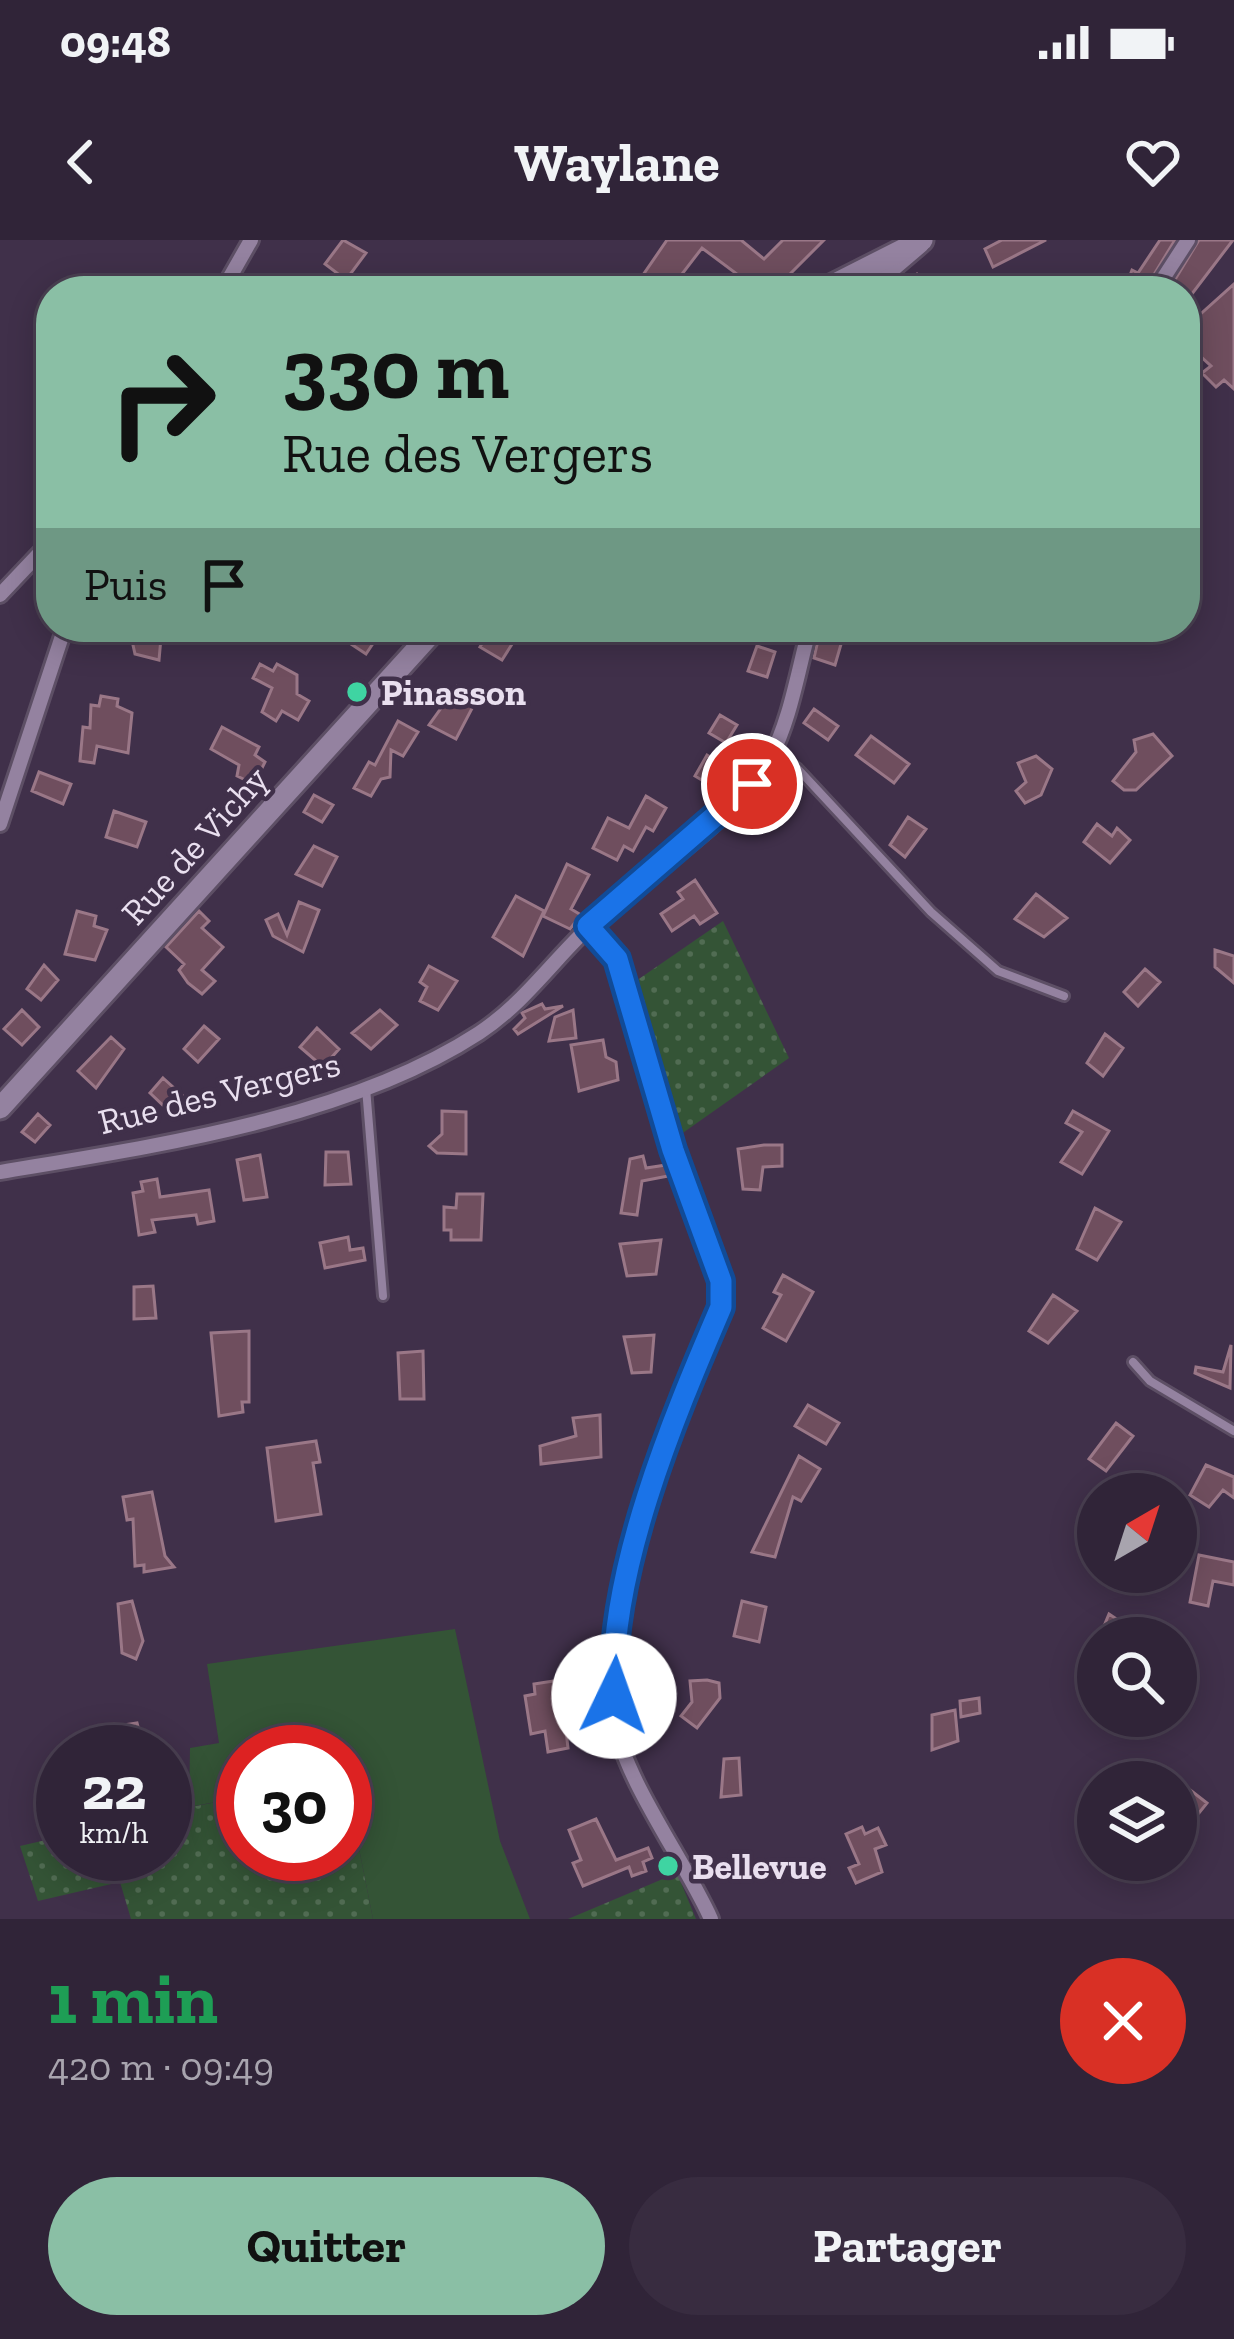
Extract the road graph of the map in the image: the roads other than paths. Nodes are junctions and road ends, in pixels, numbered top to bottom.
1 (251, 240) edge
2 (923, 240) edge
3 (1188, 240) edge
4 (231, 276) edge
5 (851, 276) edge
6 (888, 276) edge
7 (1165, 276) edge
8 (36, 557) edge
9 (0, 596) edge
10 (60, 642) edge
11 (423, 642) edge
12 (806, 642) edge
13 (773, 752) junction
14 (0, 824) edge
15 (588, 926) junction
16 (1064, 996) dead end
17 (366, 1087) junction
18 (0, 1108) edge
19 (0, 1172) edge
20 (383, 1296) dead end
21 (1133, 1361) dead end
22 (1234, 1431) edge
23 (711, 1919) edge

1 - 4 street
2 - 5 street
2 - 6 street
3 - 7 street
8 - 9 street
10 - 14 street
11 - 18 street, Rue de Vichy
12 - 13 street, Rue des Vergers
13 - 15 street, Rue des Vergers
13 - 16 lane
15 - 17 street, Rue des Vergers
15 - 23 street
17 - 19 street, Rue des Vergers
17 - 20 lane
21 - 22 lane

